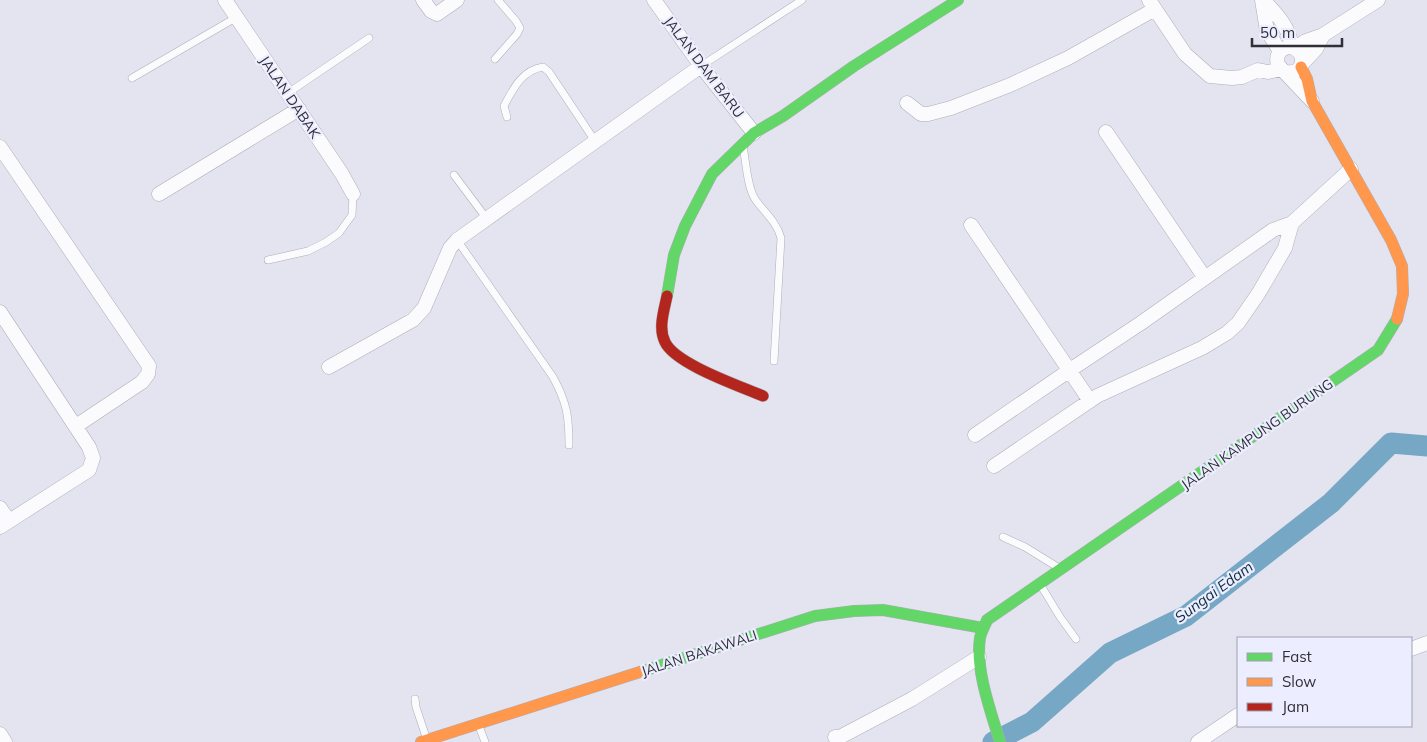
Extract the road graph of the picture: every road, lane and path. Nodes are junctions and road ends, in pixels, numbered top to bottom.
1 (424, 0) edge
2 (457, 0) edge
3 (498, 0) edge
4 (654, 0) edge
5 (802, 0) edge
6 (958, 0) edge
7 (1262, 0) edge
8 (1378, 0) edge
9 (229, 1) edge
10 (1152, 4) edge
11 (237, 17) junction
12 (1323, 35) junction
13 (369, 38) dead end
14 (1286, 50) junction
15 (495, 59) dead end
16 (1302, 65) junction
17 (701, 66) junction
18 (1258, 70) junction
19 (1283, 71) junction
20 (132, 78) dead end
21 (288, 93) junction
22 (1312, 101) junction
23 (907, 103) dead end
24 (299, 110) junction
25 (507, 117) dead end
26 (1106, 132) dead end
27 (754, 133) junction
28 (595, 141) junction
29 (742, 143) junction
30 (0, 146) edge
31 (1351, 169) junction
32 (454, 175) dead end
33 (158, 194) dead end
34 (353, 194) joint
35 (487, 218) junction
36 (1292, 223) junction
37 (971, 225) dead end
38 (457, 240) junction
39 (268, 260) dead end
40 (1205, 278) junction
41 (0, 312) edge
42 (774, 361) dead end
43 (329, 367) dead end
44 (1070, 370) junction
45 (763, 396) dead end
46 (1090, 401) junction
47 (76, 426) junction
48 (975, 436) dead end
49 (569, 445) dead end
50 (994, 466) dead end
51 (0, 508) edge
52 (4, 524) edge
53 (1003, 537) dead end
54 (1062, 569) junction
55 (1040, 584) junction
56 (983, 628) junction
57 (1076, 639) dead end
58 (1427, 643) edge
59 (1412, 649) edge
60 (980, 656) junction
61 (415, 699) dead end
62 (1237, 716) edge
63 (478, 723) junction
64 (0, 734) edge
65 (835, 737) dead end
66 (424, 741) edge
67 (5, 742) edge
68 (485, 742) edge
69 (1000, 742) edge
70 (1198, 742) edge

1 - 2 street
3 - 15 lane
4 - 17 street, JALAN DAM BARU
5 - 17 lane
6 - 27 street
7 - 14 street
8 - 12 street
9 - 11 street, JALAN DABAK
10 - 18 street
10 - 23 street
11 - 20 lane
11 - 21 street, JALAN DABAK
12 - 14 street
12 - 16 street
13 - 21 lane
14 - 16 street
14 - 18 street
14 - 19 street
16 - 19 street
16 - 22 street, JALAN KAMPUNG BURUNG
17 - 27 street, JALAN DAM BARU
17 - 28 street
18 - 19 street
19 - 22 street
21 - 24 street, JALAN DABAK
22 - 31 street, JALAN KAMPUNG BURUNG
24 - 33 street
24 - 34 street, JALAN DABAK
25 - 28 lane
26 - 40 street
27 - 29 street
28 - 35 street
29 - 42 lane
29 - 45 street
30 - 47 street
31 - 36 street
31 - 54 street, JALAN KAMPUNG BURUNG
32 - 35 lane
34 - 39 lane
35 - 38 street
36 - 40 street
36 - 46 street
37 - 44 street
38 - 43 street
38 - 49 lane
40 - 44 street
41 - 47 street
44 - 46 street
44 - 48 street
46 - 50 street
47 - 52 street
51 - 52 street
53 - 54 lane
54 - 55 street, JALAN KAMPUNG BURUNG
55 - 56 street, JALAN KAMPUNG BURUNG
55 - 57 lane
56 - 60 street
56 - 63 street, JALAN BAKAWALI
58 - 59 street
60 - 65 street
60 - 69 street
61 - 66 lane
62 - 70 street
63 - 66 street, JALAN BAKAWALI
63 - 68 lane
64 - 67 street

